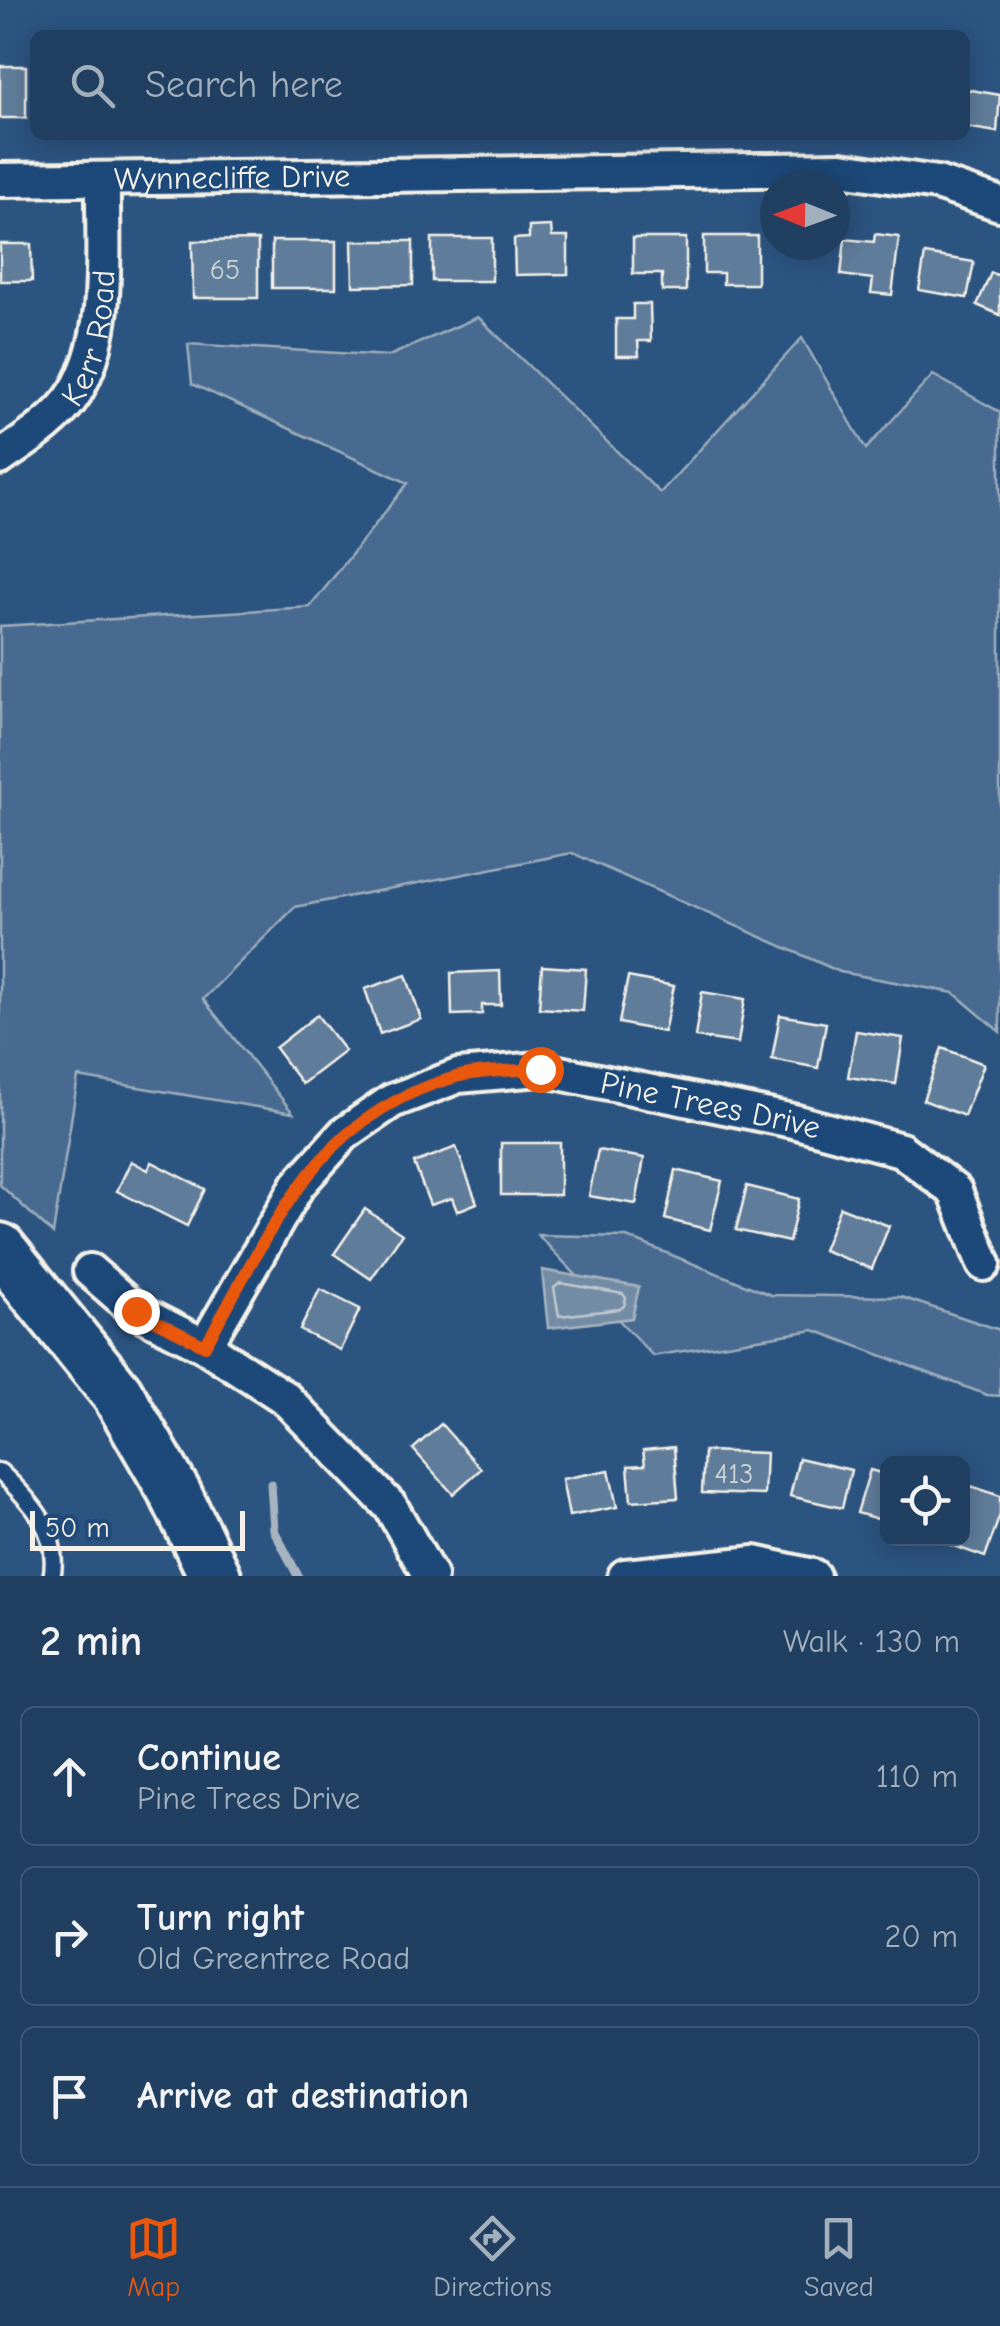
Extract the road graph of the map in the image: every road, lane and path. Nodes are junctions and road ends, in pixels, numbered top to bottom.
1 (0, 180) edge
2 (103, 181) junction
3 (1000, 204) edge
4 (0, 458) edge
5 (0, 1248) edge
6 (984, 1264) dead end
7 (90, 1271) dead end
8 (205, 1346) junction
9 (0, 1472) edge
10 (52, 1576) edge
11 (215, 1576) edge
12 (430, 1576) edge
13 (625, 1576) edge
14 (812, 1576) edge

1 - 2 street, Wynnecliffe Drive
2 - 3 street, Wynnecliffe Drive
2 - 4 street, Kerr Road
5 - 11 main road
6 - 8 street, Pine Trees Drive
7 - 8 street
8 - 12 street
9 - 10 lane
13 - 14 street

